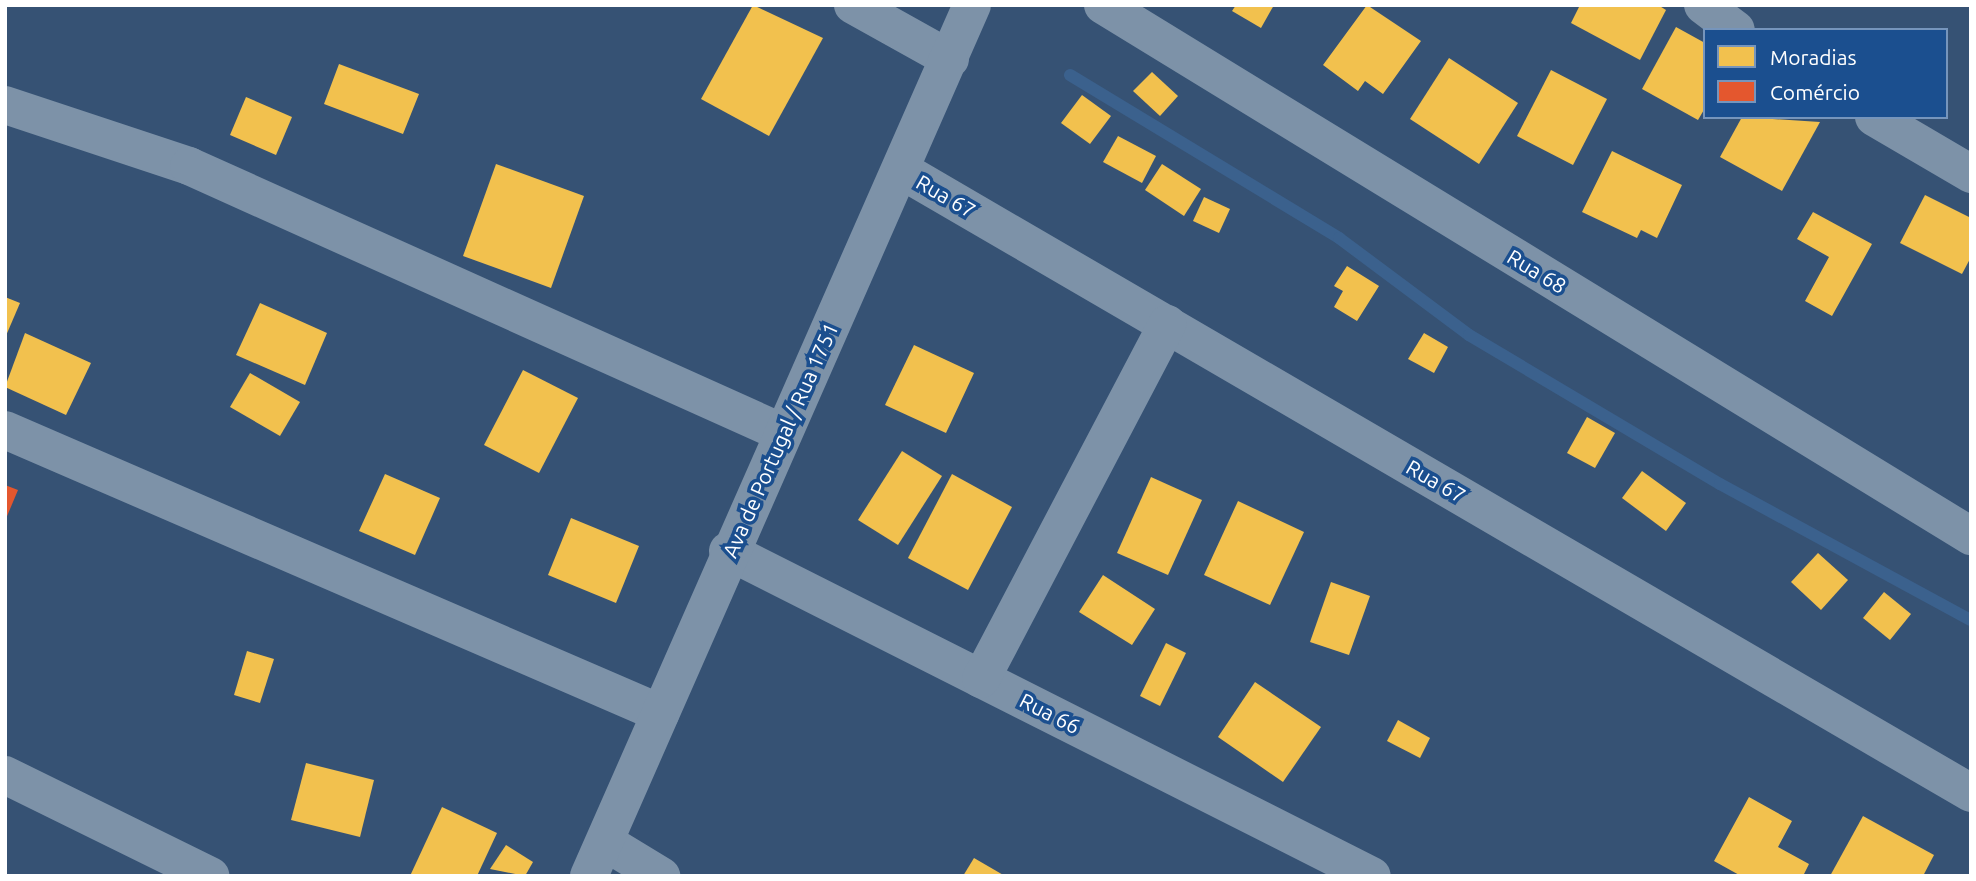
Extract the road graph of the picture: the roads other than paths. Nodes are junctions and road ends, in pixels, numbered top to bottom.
1 (853, 5) edge
2 (972, 5) edge
3 (1103, 5) edge
4 (1703, 5) edge
5 (1733, 28) edge
6 (950, 59) junction
7 (5, 105) edge
8 (1877, 119) edge
9 (901, 170) junction
10 (1971, 174) edge
11 (1167, 324) junction
12 (5, 430) edge
13 (781, 432) junction
14 (1971, 536) edge
15 (728, 551) junction
16 (981, 678) junction
17 (660, 713) junction
18 (5, 775) edge
19 (1971, 793) edge
20 (597, 859) edge
21 (210, 876) edge
22 (661, 876) edge
23 (1372, 876) edge

1 - 6 street
2 - 6 street, Ava de Portugal / Rua 1751
3 - 14 street, Rua 68
4 - 5 street
6 - 9 street, Ava de Portugal / Rua 1751
7 - 13 street
8 - 10 street
9 - 11 street, Rua 67
9 - 13 street, Ava de Portugal / Rua 1751
11 - 16 street
11 - 19 street, Rua 67
12 - 17 street
13 - 15 street, Ava de Portugal / Rua 1751
15 - 16 street, Rua 66
15 - 17 street, Ava de Portugal / Rua 1751
16 - 23 street, Rua 66
17 - 20 street, Ava de Portugal / Rua 1751
18 - 21 street
20 - 22 street

